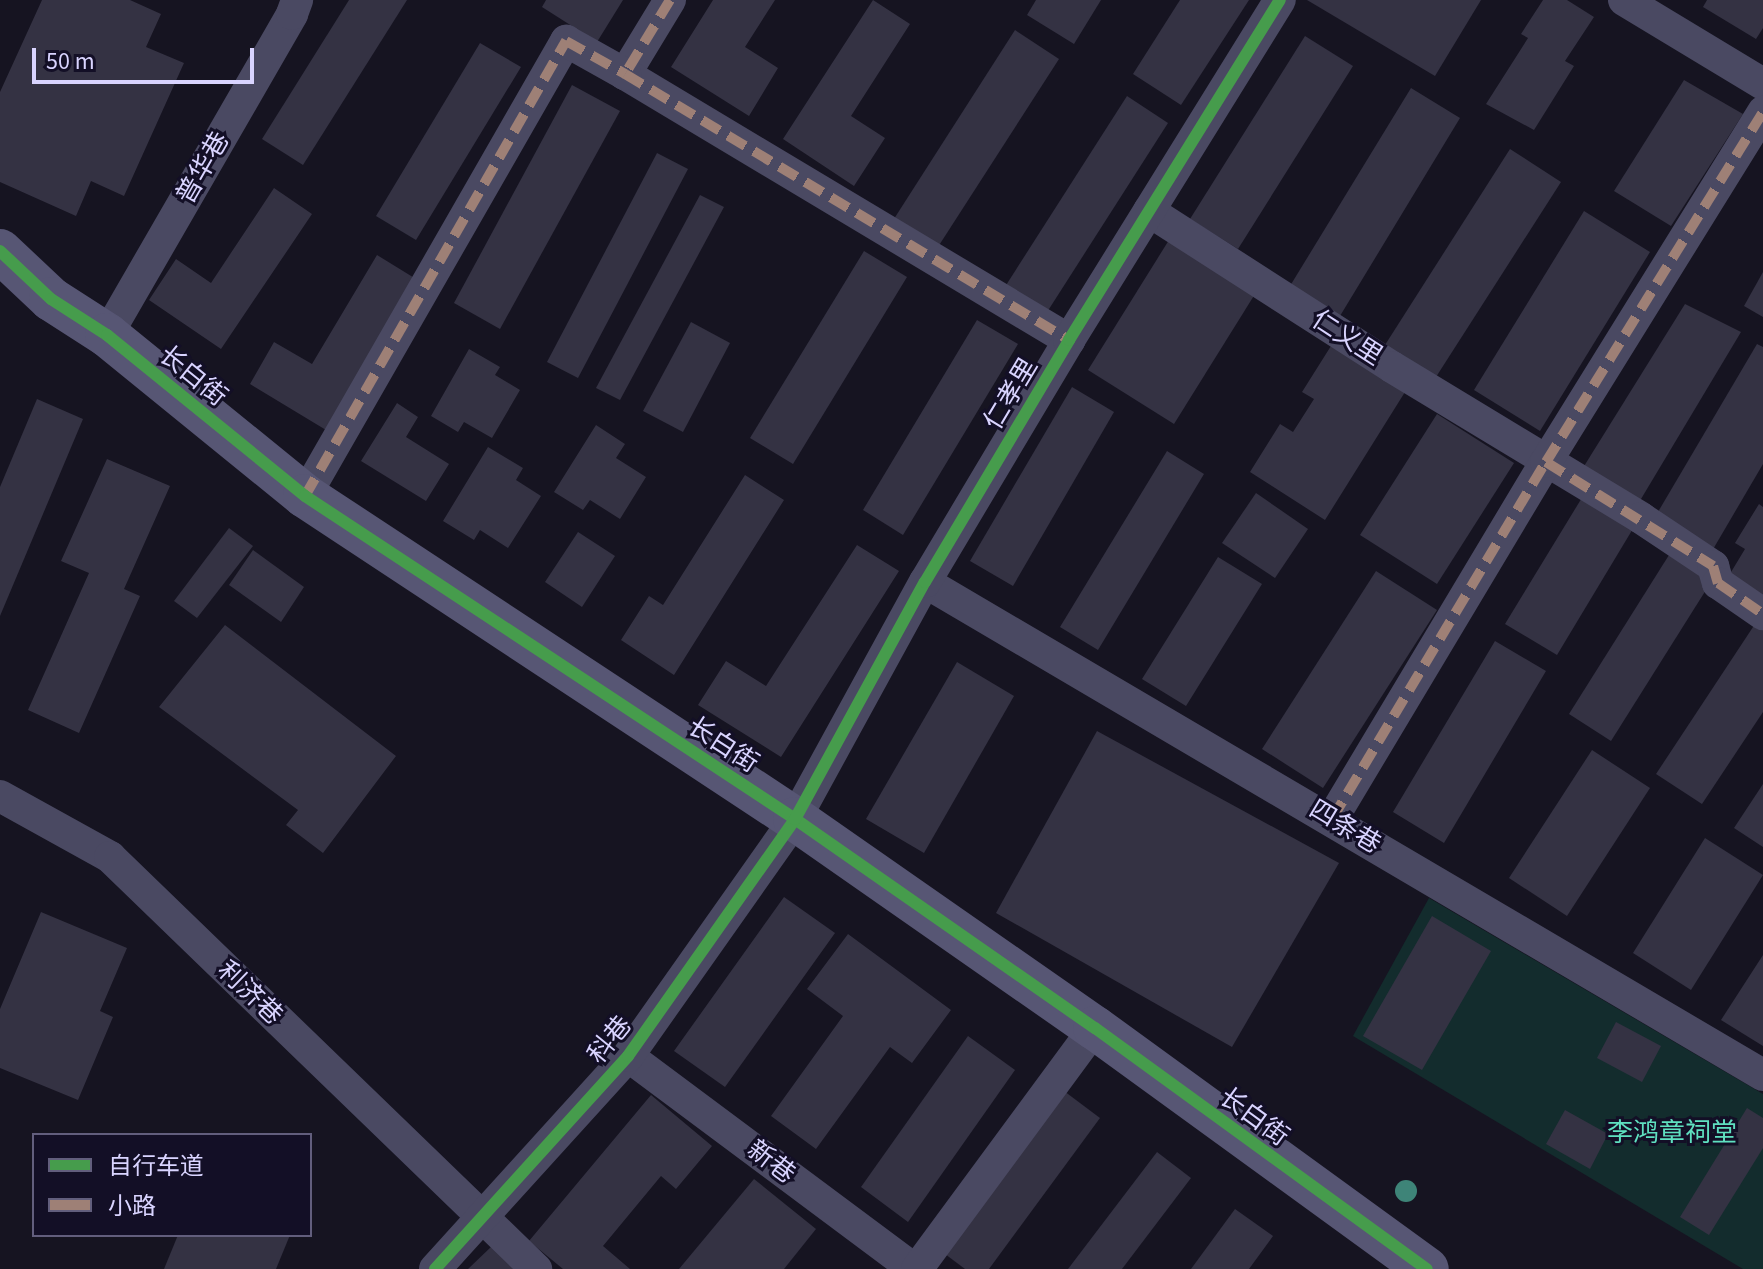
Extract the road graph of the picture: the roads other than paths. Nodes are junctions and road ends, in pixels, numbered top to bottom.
1 (297, 0) edge
2 (670, 0) edge
3 (1280, 0) edge
4 (1624, 0) edge
5 (625, 74) junction
6 (1763, 84) edge
7 (1763, 112) edge
8 (1149, 211) junction
9 (0, 251) edge
10 (107, 335) junction
11 (1069, 340) junction
12 (1546, 462) junction
13 (305, 496) junction
14 (925, 582) junction
15 (1763, 614) edge
16 (0, 796) edge
17 (795, 819) junction
18 (1332, 819) junction
19 (1095, 1028) junction
20 (628, 1056) junction
21 (1763, 1075) edge
22 (480, 1217) junction
23 (435, 1269) edge
24 (536, 1269) edge
25 (916, 1269) edge
26 (1427, 1269) edge

1 - 10 street, 普华巷
2 - 5 street
3 - 8 street, 仁孝里
4 - 6 street
5 - 11 street
5 - 13 street
7 - 12 street
8 - 11 street, 仁孝里
8 - 12 street, 仁义里
9 - 10 street, 长白街
10 - 13 street, 长白街
11 - 14 street, 仁孝里
12 - 15 street, 仁义里
12 - 18 street
13 - 17 street, 长白街
14 - 17 street, 仁孝里
14 - 18 street, 四条巷
16 - 22 street, 利济巷
17 - 19 street, 长白街
17 - 20 street, 科巷
18 - 21 street, 四条巷
19 - 25 street
19 - 26 street, 长白街
20 - 22 street, 科巷
20 - 25 street, 新巷
22 - 23 street, 科巷
22 - 24 street, 利济巷

